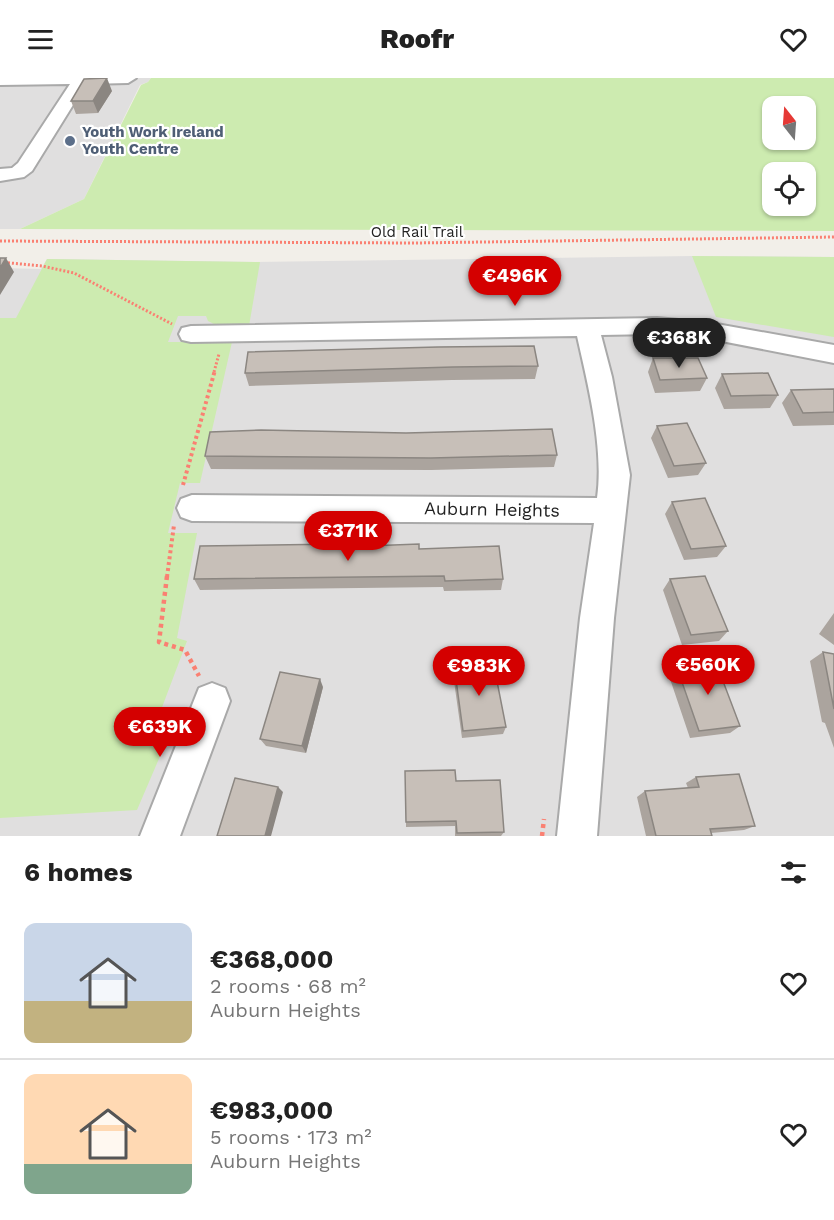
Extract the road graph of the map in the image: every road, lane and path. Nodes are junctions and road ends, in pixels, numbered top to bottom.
1 (81, 79) edge
2 (132, 79) edge
3 (0, 80) edge
4 (0, 176) edge
5 (834, 237) edge
6 (0, 241) edge
7 (0, 262) edge
8 (587, 328) junction
9 (191, 334) joint
10 (834, 354) edge
11 (192, 508) dead end
12 (612, 512) junction
13 (212, 701) dead end
14 (160, 836) edge
15 (577, 836) edge

1 - 2 street
1 - 3 street
1 - 4 street
5 - 6 path, Old Rail Trail
7 - 9 path
8 - 9 street
8 - 10 street
8 - 12 street
11 - 12 street, Auburn Heights
12 - 15 street
13 - 14 street

